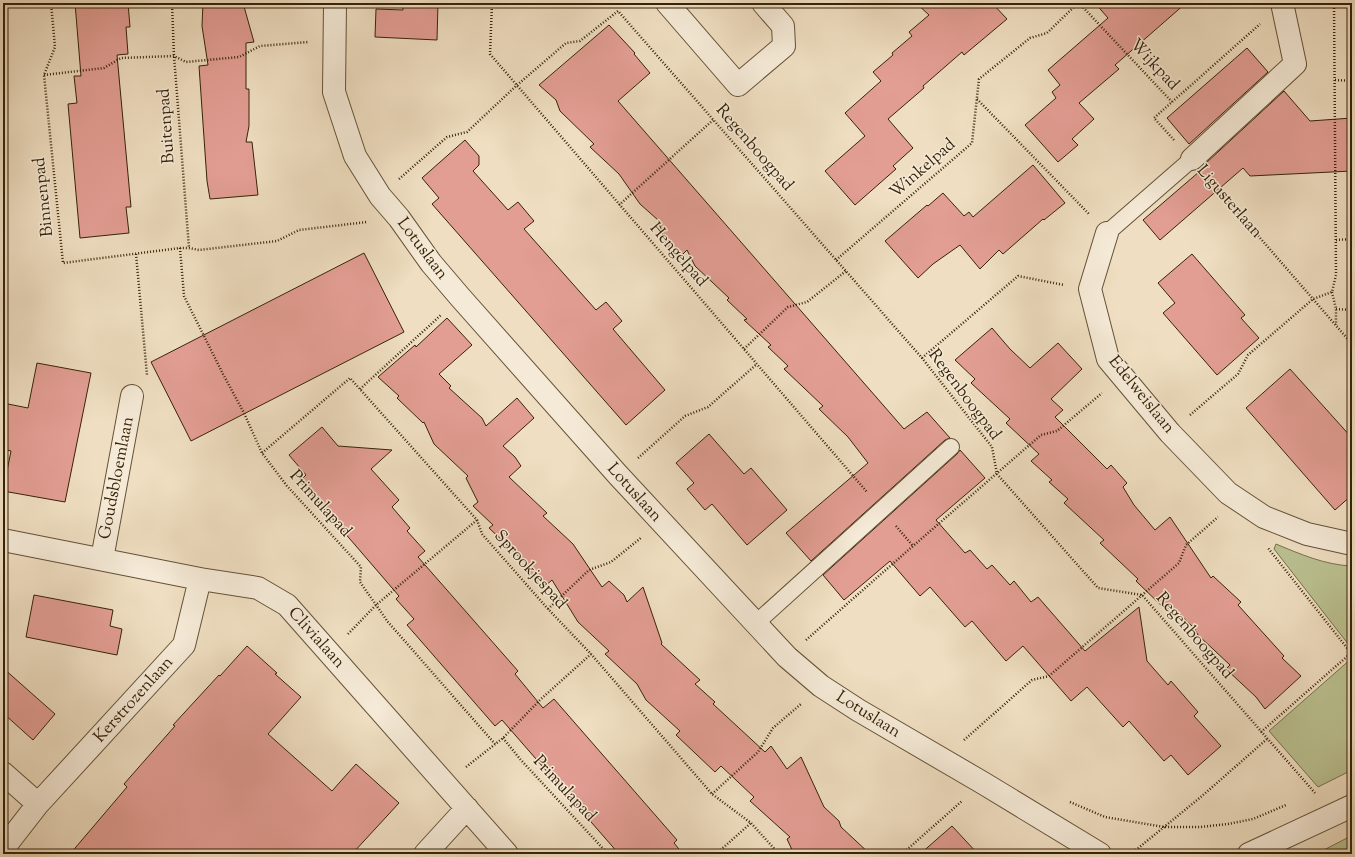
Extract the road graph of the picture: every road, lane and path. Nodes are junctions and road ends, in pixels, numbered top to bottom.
1 (51, 3) edge
2 (172, 3) edge
3 (335, 3) edge
4 (492, 3) edge
5 (667, 3) edge
6 (763, 3) edge
7 (1078, 3) edge
8 (1334, 3) edge
9 (1282, 4) edge
10 (334, 39) junction
11 (174, 56) junction
12 (44, 75) junction
13 (1335, 80) junction
14 (1352, 80) edge
15 (516, 86) junction
16 (977, 99) junction
17 (1172, 102) junction
18 (713, 120) junction
19 (1192, 159) junction
20 (380, 196) junction
21 (619, 205) junction
22 (399, 218) junction
23 (1107, 233) junction
24 (1352, 239) edge
25 (1336, 240) junction
26 (180, 248) junction
27 (189, 248) junction
28 (136, 254) junction
29 (836, 260) junction
30 (846, 271) junction
31 (1090, 289) junction
32 (1332, 292) junction
33 (460, 297) junction
34 (1313, 299) junction
35 (1336, 309) junction
36 (1352, 310) edge
37 (1336, 325) junction
38 (1352, 344) edge
39 (744, 349) junction
40 (922, 358) junction
41 (756, 364) junction
42 (1122, 376) junction
43 (360, 388) junction
44 (132, 396) joint
45 (1170, 433) junction
46 (951, 447) dead end
47 (262, 453) junction
48 (997, 474) junction
49 (618, 475) junction
50 (1238, 500) junction
51 (882, 510) junction
52 (477, 520) junction
53 (661, 522) junction
54 (1276, 522) junction
55 (3, 540) edge
56 (1352, 544) edge
57 (102, 559) junction
58 (200, 579) junction
59 (1142, 595) junction
60 (376, 605) junction
61 (548, 609) junction
62 (755, 624) junction
63 (330, 653) junction
64 (591, 654) junction
65 (787, 657) junction
66 (821, 686) junction
67 (1261, 732) junction
68 (503, 738) junction
69 (1267, 739) junction
70 (495, 744) junction
71 (942, 760) junction
72 (3, 773) edge
73 (983, 782) junction
74 (445, 783) junction
75 (712, 794) junction
76 (1070, 802) dead end
77 (38, 804) junction
78 (1287, 805) dead end
79 (1350, 807) edge
80 (467, 808) junction
81 (752, 823) junction
82 (1164, 827) junction
83 (3, 849) edge
84 (425, 854) edge
85 (507, 854) edge
86 (608, 854) edge
87 (716, 854) edge
88 (779, 854) edge
89 (902, 854) edge
90 (1100, 854) edge
91 (1131, 854) edge
92 (1249, 854) edge

1 - 12 path, Binnenpad
2 - 11 path, Buitenpad
3 - 10 street, Lotuslaan
4 - 15 path, Hengelpad
5 - 6 street
7 - 16 path, Winkelpad
7 - 17 path, Wijkpad
8 - 13 path
9 - 17 path
9 - 19 street, Ligusterlaan
10 - 11 path
10 - 20 street, Lotuslaan
11 - 12 path
11 - 27 path, Buitenpad
12 - 28 path, Binnenpad
13 - 14 path
13 - 25 path
15 - 18 path, Regenboogpad
15 - 20 path
15 - 21 path, Hengelpad
16 - 23 path
16 - 29 path, Winkelpad
17 - 19 path, Wijkpad
18 - 21 path
18 - 29 path, Regenboogpad
19 - 23 lane
19 - 34 path, Ligusterlaan
20 - 22 street, Lotuslaan
21 - 39 path, Hengelpad
22 - 27 path, Binnenpad
22 - 33 street, Lotuslaan
23 - 31 street
24 - 25 path
25 - 32 path
26 - 27 path, Binnenpad
26 - 28 path, Binnenpad
26 - 47 path, Primulapad
28 - 44 path
29 - 30 path, Regenboogpad
30 - 39 path
30 - 40 path, Regenboogpad
31 - 40 path
31 - 42 street, Edelweislaan
32 - 34 path
32 - 35 path
33 - 43 path
33 - 49 street, Lotuslaan
34 - 37 path, Ligusterlaan
34 - 45 path
35 - 36 path
35 - 37 path
37 - 38 path, Ligusterlaan
39 - 41 path, Hengelpad
40 - 48 path, Regenboogpad
41 - 49 path
41 - 51 path, Hengelpad
42 - 45 street, Edelweislaan
42 - 48 path
43 - 47 path, Sprookjespad
43 - 52 path, Sprookjespad
44 - 57 street, Goudsbloemlaan
45 - 50 street, Edelweislaan
46 - 51 lane
47 - 60 path, Primulapad
48 - 59 path, Regenboogpad
48 - 65 path
49 - 53 street, Lotuslaan
50 - 54 street, Edelweislaan
50 - 59 path
51 - 62 lane
52 - 60 path
52 - 61 path, Sprookjespad
53 - 61 path
53 - 62 street, Lotuslaan
54 - 56 street, Edelweislaan
54 - 67 path
55 - 57 street, Clivialaan
57 - 58 street, Clivialaan
58 - 63 street, Clivialaan
58 - 77 street, Kerstrozenlaan
59 - 67 path, Regenboogpad
59 - 71 path
60 - 63 path
60 - 70 path, Primulapad
61 - 64 path, Sprookjespad
62 - 65 street, Lotuslaan
63 - 74 street, Clivialaan
64 - 68 path
64 - 75 path, Sprookjespad
65 - 66 street, Lotuslaan
66 - 71 street, Lotuslaan
66 - 75 path
67 - 69 path, Regenboogpad
68 - 70 path
68 - 86 path, Primulapad
69 - 79 path, Regenboogpad
69 - 82 path
70 - 74 path
71 - 73 street, Lotuslaan
72 - 77 street
73 - 89 path
73 - 90 street, Lotuslaan
74 - 80 street, Clivialaan
75 - 81 path, Sprookjespad
76 - 82 path
77 - 83 street, Kerstrozenlaan
78 - 82 path
79 - 92 street
80 - 84 street
80 - 85 street, Clivialaan
81 - 87 path
81 - 88 path, Sprookjespad
82 - 91 path

